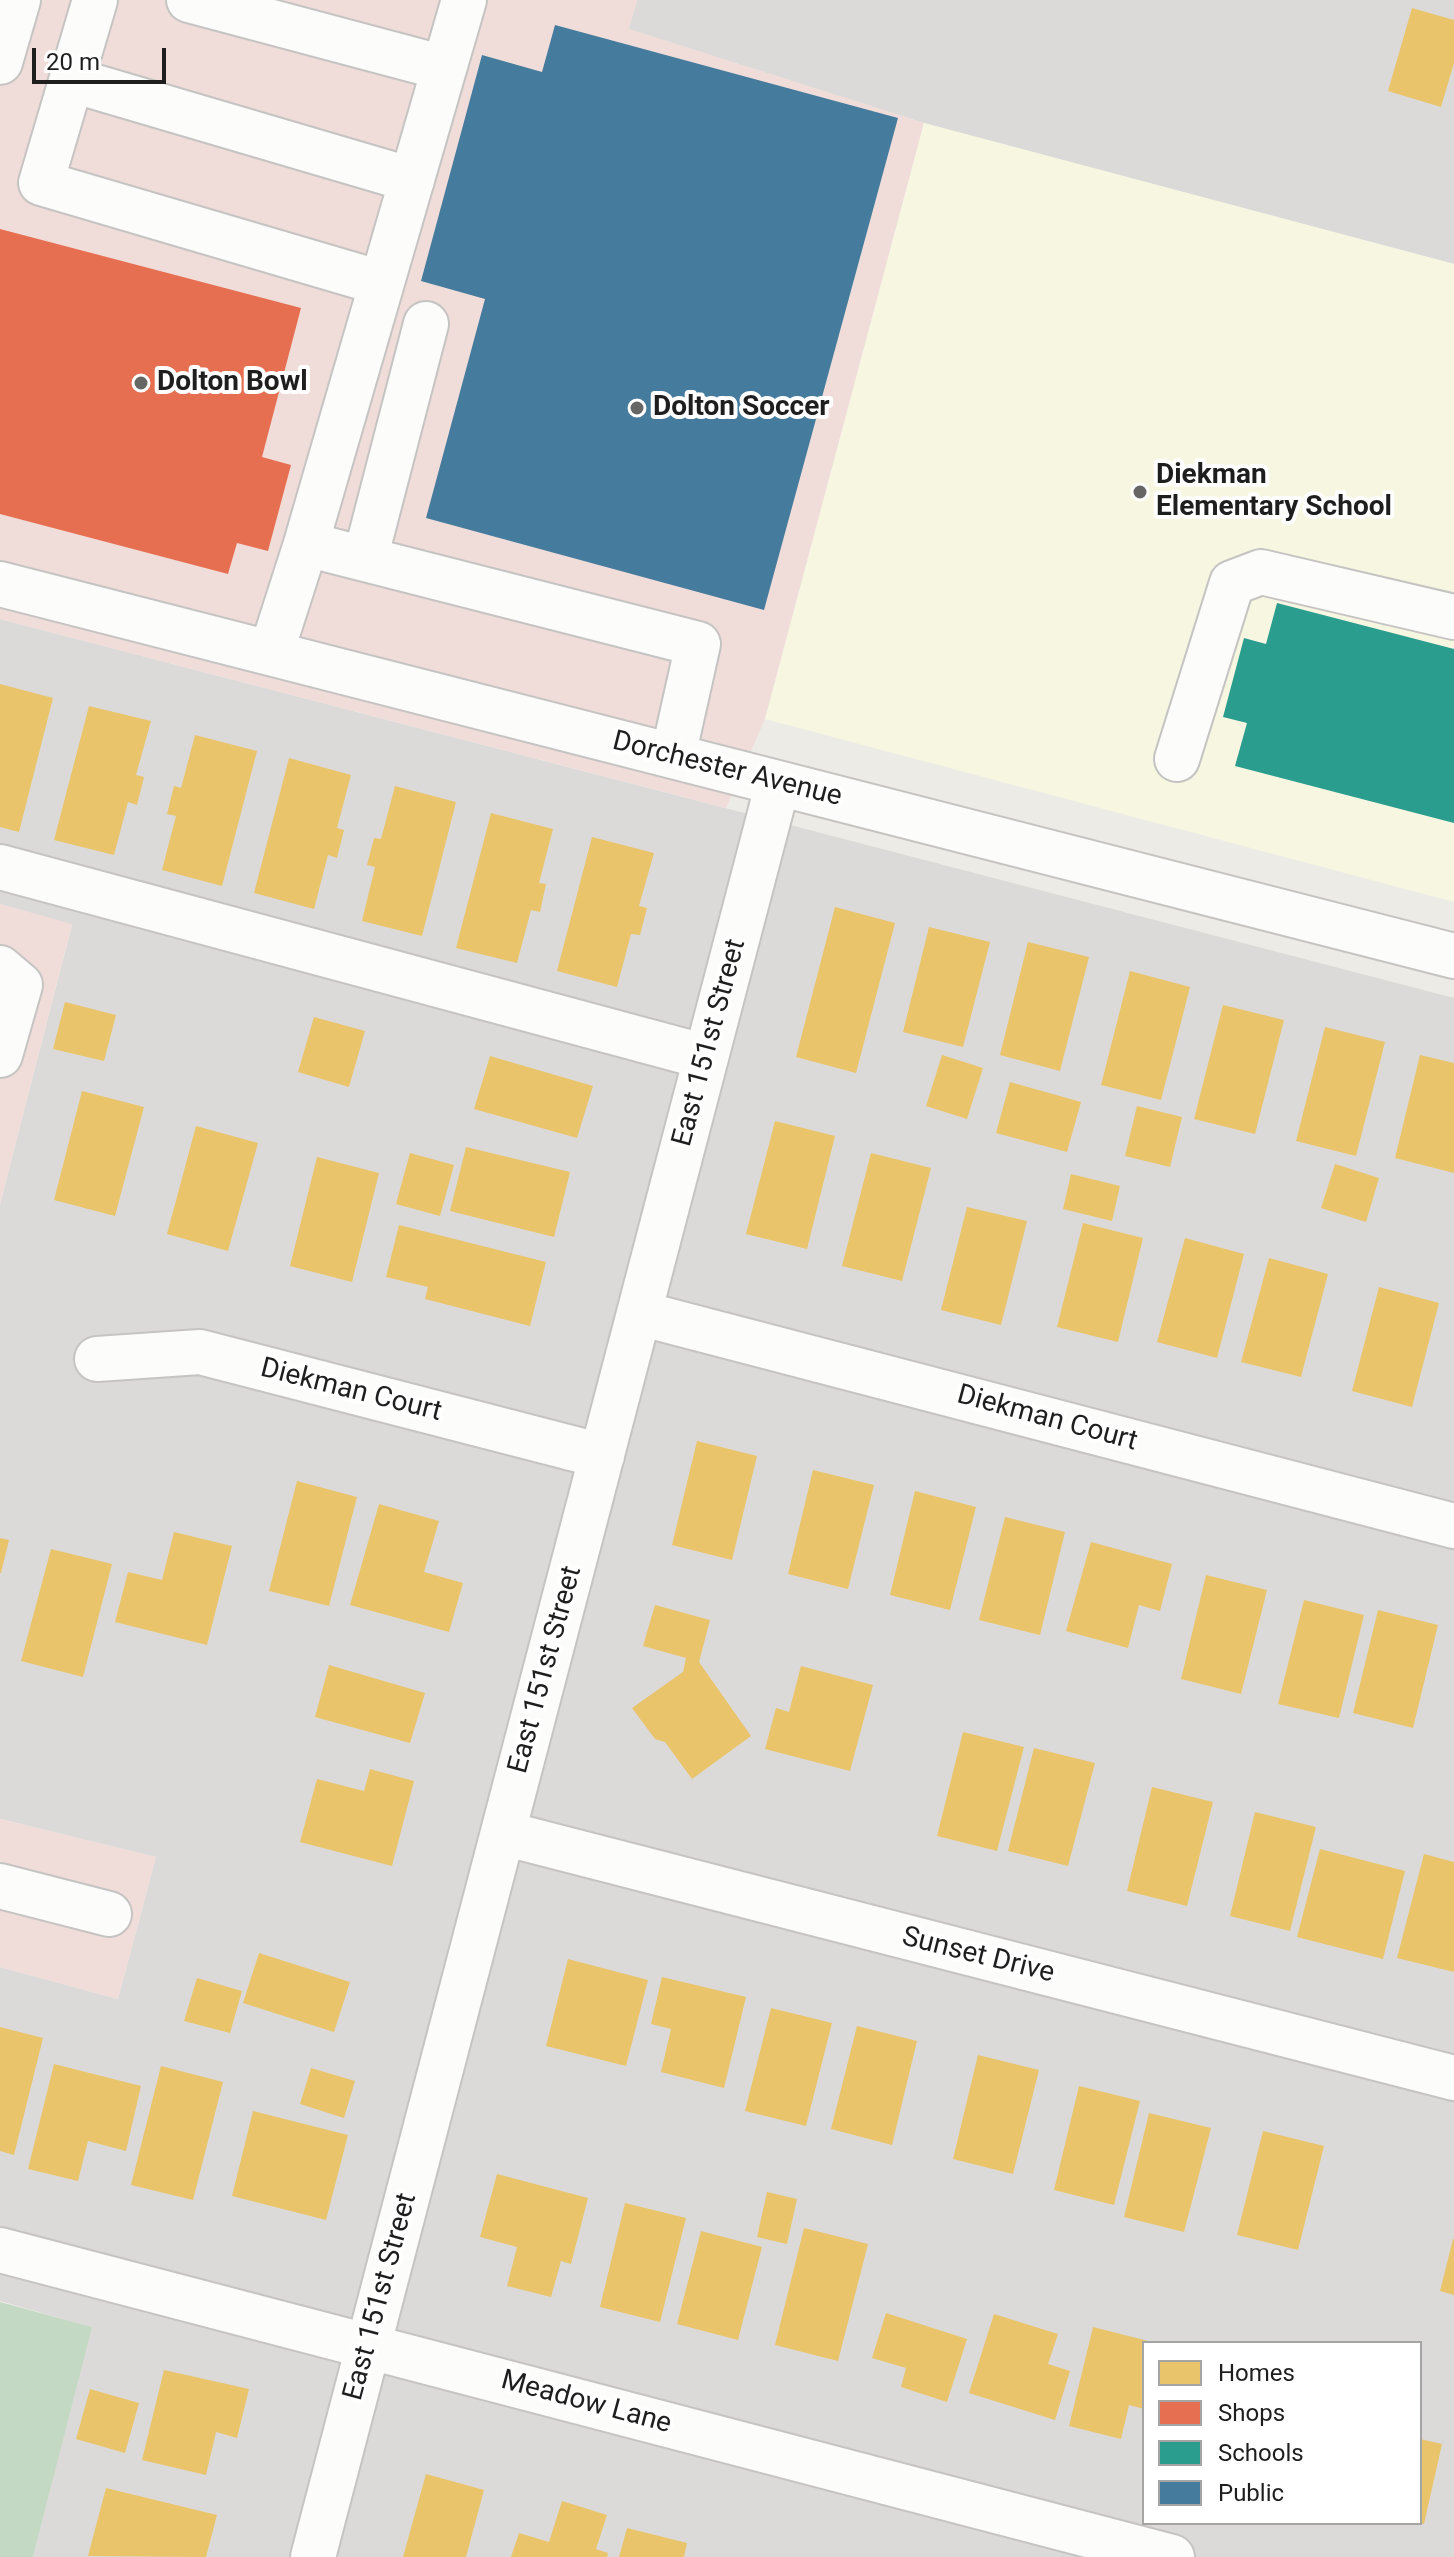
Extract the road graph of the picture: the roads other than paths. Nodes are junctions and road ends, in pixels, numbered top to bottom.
1 (18, 0) edge
2 (95, 0) edge
3 (189, 0) edge
4 (464, 0) edge
5 (0, 62) edge
6 (444, 68) junction
7 (72, 80) junction
8 (412, 180) junction
9 (381, 283) junction
10 (426, 324) dead end
11 (306, 544) junction
12 (365, 559) junction
13 (0, 584) edge
14 (1454, 617) edge
15 (271, 653) junction
16 (673, 756) junction
17 (1177, 759) dead end
18 (778, 783) junction
19 (0, 867) edge
20 (1454, 956) edge
21 (0, 968) edge
22 (0, 1055) edge
23 (706, 1057) junction
24 (639, 1313) junction
25 (97, 1359) dead end
26 (602, 1456) junction
27 (1454, 1526) edge
28 (503, 1833) junction
29 (0, 1886) edge
30 (109, 1914) dead end
31 (1454, 2078) edge
32 (0, 2250) edge
33 (369, 2346) junction
34 (313, 2557) edge
35 (1172, 2557) edge

1 - 5 street
2 - 7 street
3 - 6 street
4 - 6 street
6 - 8 street
7 - 8 street
7 - 9 street
8 - 9 street
9 - 11 street
10 - 12 street
11 - 12 street
11 - 15 street
12 - 16 street
13 - 15 street, Dorchester Avenue
14 - 17 street
15 - 16 street, Dorchester Avenue
16 - 18 street, Dorchester Avenue
18 - 20 street, Dorchester Avenue
18 - 23 street, East 151st Street
19 - 23 street
21 - 22 street
23 - 24 street, East 151st Street
24 - 26 street, East 151st Street
24 - 27 street, Diekman Court
25 - 26 street, Diekman Court
26 - 28 street, East 151st Street
28 - 31 street, Sunset Drive
28 - 33 street, East 151st Street
29 - 30 street
32 - 33 street, Meadow Lane
33 - 34 street, East 151st Street
33 - 35 street, Meadow Lane

